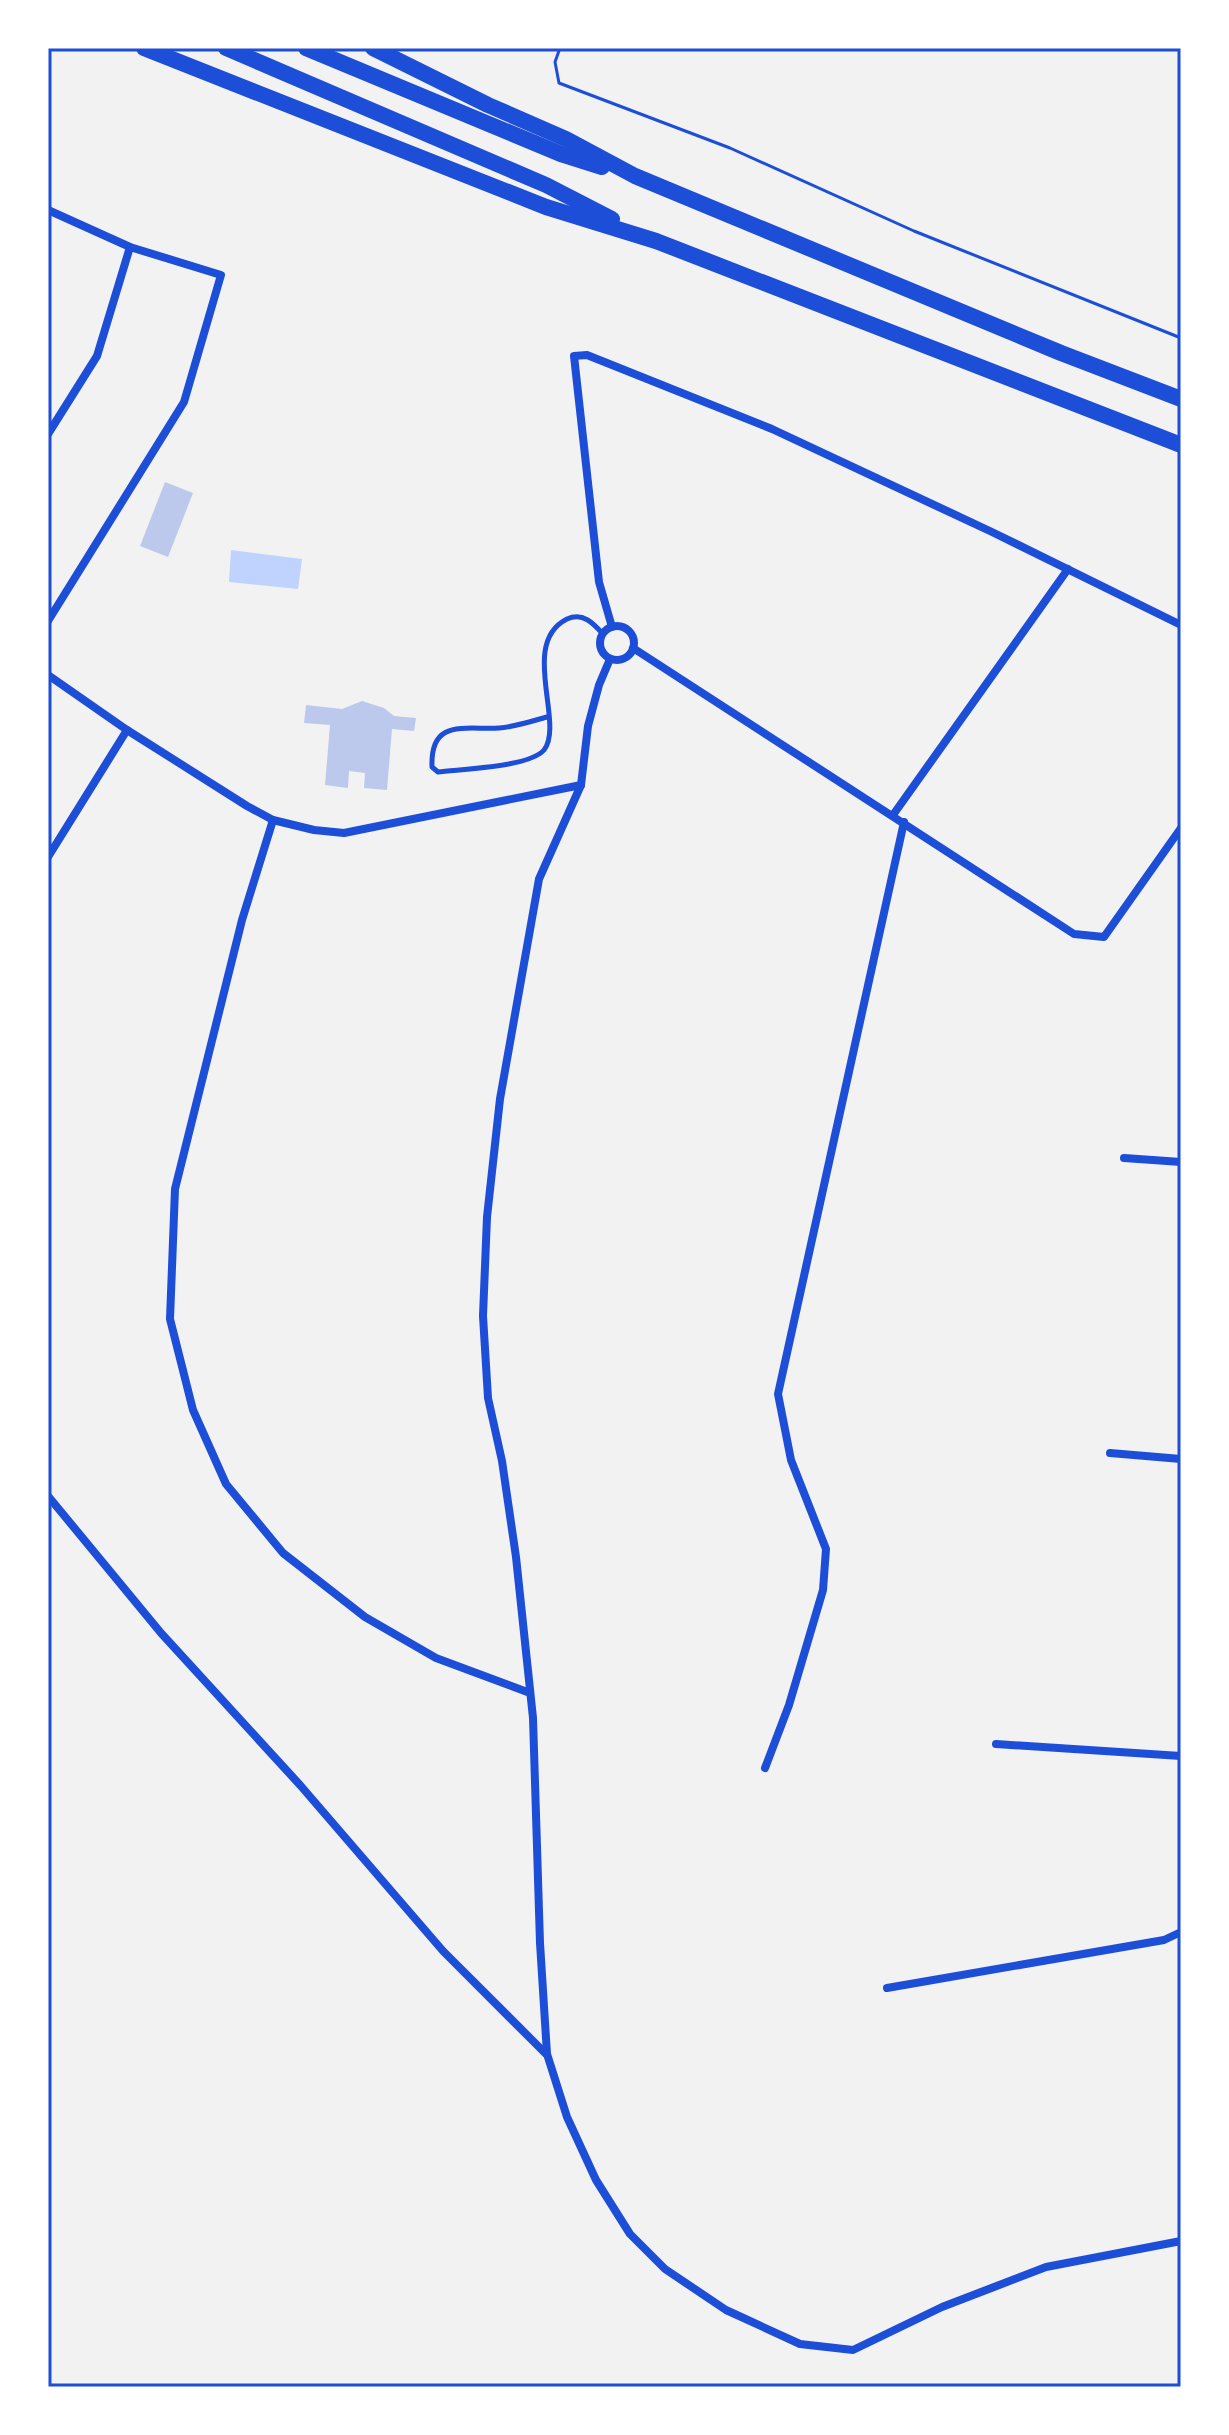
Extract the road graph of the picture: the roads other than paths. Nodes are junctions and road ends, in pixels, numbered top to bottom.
1 (144, 48) edge
2 (226, 48) edge
3 (306, 48) edge
4 (373, 48) edge
5 (635, 176) junction
6 (48, 210) edge
7 (656, 241) junction
8 (130, 247) junction
9 (1181, 399) edge
10 (48, 434) edge
11 (1181, 445) edge
12 (1068, 569) junction
13 (48, 621) edge
14 (1181, 625) edge
15 (612, 627) junction
16 (603, 634) junction
17 (633, 648) junction
18 (610, 659) junction
19 (48, 675) edge
20 (547, 717) junction
21 (127, 730) junction
22 (581, 785) junction
23 (893, 815) junction
24 (273, 820) junction
25 (904, 822) junction
26 (1181, 828) edge
27 (48, 857) edge
28 (1124, 1158) dead end
29 (1181, 1162) edge
30 (1110, 1453) dead end
31 (1181, 1459) edge
32 (48, 1496) edge
33 (530, 1693) junction
34 (996, 1744) dead end
35 (1181, 1756) edge
36 (765, 1768) dead end
37 (1181, 1932) edge
38 (887, 1988) dead end
39 (547, 2054) junction
40 (1181, 2241) edge

1 - 7 highway
2 - 7 highway
3 - 5 highway
4 - 5 highway
5 - 9 highway
6 - 8 street
7 - 11 highway
8 - 10 street
8 - 13 street
12 - 14 street
12 - 15 street
12 - 23 street
15 - 16 street
15 - 17 street
16 - 18 street
16 - 20 lane
17 - 18 street
17 - 23 street
18 - 22 street
19 - 21 street
20 - 20 lane
21 - 24 street
21 - 27 street
22 - 24 street
22 - 33 street
23 - 25 street
24 - 33 street
25 - 26 street
25 - 36 street
28 - 29 street
30 - 31 street
32 - 39 street
33 - 39 street
34 - 35 street
37 - 38 street
39 - 40 street

